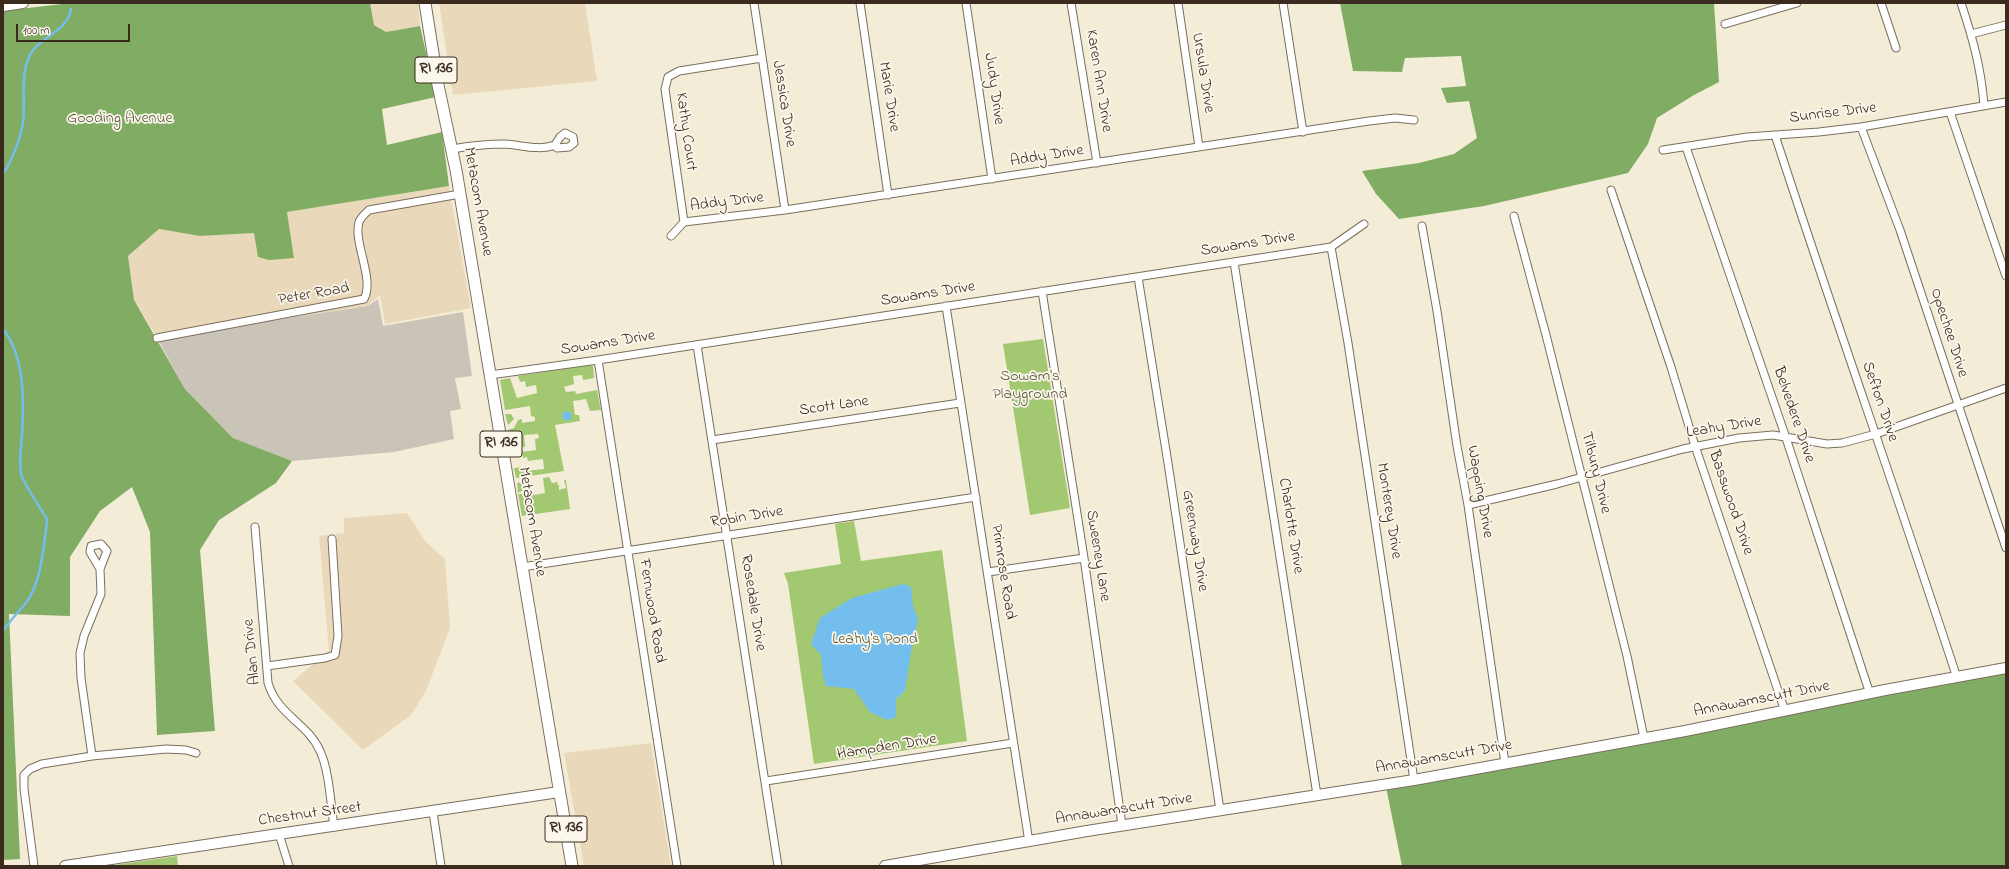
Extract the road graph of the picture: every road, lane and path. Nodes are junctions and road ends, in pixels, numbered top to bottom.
1 (23, 3) edge
2 (425, 3) edge
3 (431, 3) edge
4 (754, 3) edge
5 (860, 3) edge
6 (966, 3) edge
7 (1071, 3) edge
8 (1178, 3) edge
9 (1283, 3) edge
10 (1797, 3) edge
11 (1881, 3) edge
12 (1960, 3) edge
13 (3, 6) edge
14 (1725, 24) dead end
15 (2006, 25) edge
16 (1971, 34) junction
17 (1896, 48) dead end
18 (762, 58) junction
19 (2006, 102) edge
20 (1984, 105) junction
21 (1950, 112) junction
22 (1414, 120) dead end
23 (1861, 127) junction
24 (1303, 132) junction
25 (1775, 135) junction
26 (449, 136) junction
27 (554, 145) dead end
28 (1199, 147) junction
29 (1686, 147) junction
30 (452, 149) junction
31 (1663, 150) dead end
32 (1097, 164) junction
33 (992, 179) junction
34 (1611, 190) dead end
35 (460, 194) junction
36 (888, 195) junction
37 (785, 210) junction
38 (1514, 216) dead end
39 (684, 222) junction
40 (1364, 224) dead end
41 (1422, 226) dead end
42 (671, 236) dead end
43 (1331, 247) junction
44 (1234, 262) junction
45 (2006, 276) edge
46 (1138, 277) junction
47 (1042, 291) junction
48 (946, 306) junction
49 (157, 338) dead end
50 (696, 345) junction
51 (598, 360) junction
52 (490, 375) junction
53 (2006, 388) edge
54 (960, 403) junction
55 (1958, 405) junction
56 (1876, 434) junction
57 (1786, 438) junction
58 (712, 440) junction
59 (1695, 446) junction
60 (1581, 477) junction
61 (976, 497) junction
62 (1468, 505) junction
63 (255, 527) dead end
64 (727, 535) junction
65 (332, 539) dead end
66 (2006, 548) edge
67 (627, 550) junction
68 (1084, 558) junction
69 (522, 567) junction
70 (100, 569) dead end
71 (988, 572) junction
72 (267, 666) junction
73 (2006, 668) edge
74 (1957, 678) junction
75 (1870, 694) junction
76 (1785, 712) junction
77 (1644, 738) junction
78 (1013, 743) junction
79 (196, 753) dead end
80 (92, 756) junction
81 (1505, 763) junction
82 (1414, 780) junction
83 (766, 781) junction
84 (559, 792) junction
85 (1317, 795) junction
86 (1220, 810) junction
87 (433, 812) junction
88 (1122, 826) junction
89 (334, 827) junction
90 (279, 834) junction
91 (1029, 842) junction
92 (34, 866) edge
93 (65, 866) edge
94 (289, 866) edge
95 (441, 866) edge
96 (572, 866) edge
97 (677, 866) edge
98 (778, 866) edge
99 (885, 866) edge

1 - 13 street
2 - 26 main road, Metacom Avenue / RI 136
3 - 26 main road, Metacom Avenue / RI 136
4 - 18 street, Jessica Drive
5 - 36 street, Marie Drive
6 - 33 street, Judy Drive
7 - 32 street, Karen Ann Drive
8 - 28 street, Ursula Drive
9 - 24 street
10 - 14 street
11 - 17 street
12 - 16 street
15 - 16 street
16 - 20 street
18 - 37 street, Jessica Drive
18 - 39 street, Kathy Court
19 - 20 street, Sunrise Drive
20 - 21 street, Sunrise Drive
21 - 23 street, Sunrise Drive
21 - 45 street
22 - 24 street, Addy Drive
23 - 25 street, Sunrise Drive
23 - 55 street, Opechee Drive
24 - 28 street, Addy Drive
25 - 29 street, Sunrise Drive
25 - 56 street, Sefton Drive
26 - 30 main road, Metacom Avenue / RI 136
27 - 30 street
28 - 32 street, Addy Drive
29 - 31 street, Sunrise Drive
29 - 57 street, Belvedere Drive
30 - 35 main road, Metacom Avenue / RI 136
32 - 33 street, Addy Drive
33 - 36 street, Addy Drive
34 - 59 street, Basswood Drive
35 - 49 street, Peter Road
35 - 52 main road, Metacom Avenue / RI 136
36 - 37 street, Addy Drive
37 - 39 street, Addy Drive
38 - 60 street, Tilbury Drive
39 - 42 street
40 - 43 street, Sowams Drive
41 - 62 street, Wapping Drive
43 - 44 street, Sowams Drive
43 - 82 street, Monterey Drive
44 - 46 street, Sowams Drive
44 - 85 street, Charlotte Drive
46 - 47 street, Sowams Drive
46 - 86 street, Greenway Drive
47 - 48 street, Sowams Drive
47 - 68 street, Sweeney Lane
48 - 50 street, Sowams Drive
48 - 54 street, Primrose Road
50 - 51 street, Sowams Drive
50 - 58 street, Rosedale Drive
51 - 52 street, Sowams Drive
51 - 67 street, Fernwood Road
52 - 69 main road, Metacom Avenue / RI 136
53 - 55 street, Leahy Drive
54 - 58 street, Scott Lane
54 - 61 street, Primrose Road
55 - 56 street, Leahy Drive
55 - 66 street, Opechee Drive
56 - 57 street, Leahy Drive
56 - 74 street, Sefton Drive
57 - 59 street, Leahy Drive
57 - 75 street, Belvedere Drive
58 - 64 street, Rosedale Drive
59 - 60 street, Leahy Drive
59 - 76 street, Basswood Drive
60 - 62 street, Leahy Drive
60 - 77 street, Tilbury Drive
61 - 64 street, Robin Drive
61 - 71 street, Primrose Road
62 - 81 street, Wapping Drive
63 - 72 street, Alan Drive
64 - 67 street, Robin Drive
64 - 83 street, Rosedale Drive
65 - 72 street
67 - 69 street, Robin Drive
67 - 97 street, Fernwood Road
68 - 71 street
68 - 88 street, Sweeney Lane
69 - 84 main road, Metacom Avenue / RI 136
70 - 80 street
71 - 78 street, Primrose Road
72 - 89 street, Alan Drive
73 - 74 street, Annawamscutt Drive
74 - 75 street, Annawamscutt Drive
75 - 76 street, Annawamscutt Drive
76 - 77 street, Annawamscutt Drive
77 - 81 street, Annawamscutt Drive
78 - 83 street, Hampden Drive
78 - 91 street, Primrose Road
79 - 80 street
80 - 92 street
81 - 82 street, Annawamscutt Drive
82 - 85 street, Annawamscutt Drive
83 - 98 street, Rosedale Drive
84 - 87 street, Chestnut Street
84 - 96 main road, Metacom Avenue / RI 136
85 - 86 street, Annawamscutt Drive
86 - 88 street, Annawamscutt Drive
87 - 89 street, Chestnut Street
87 - 95 street
88 - 91 street, Annawamscutt Drive
89 - 90 street, Chestnut Street
90 - 93 street, Chestnut Street
90 - 94 street
91 - 99 street, Annawamscutt Drive

